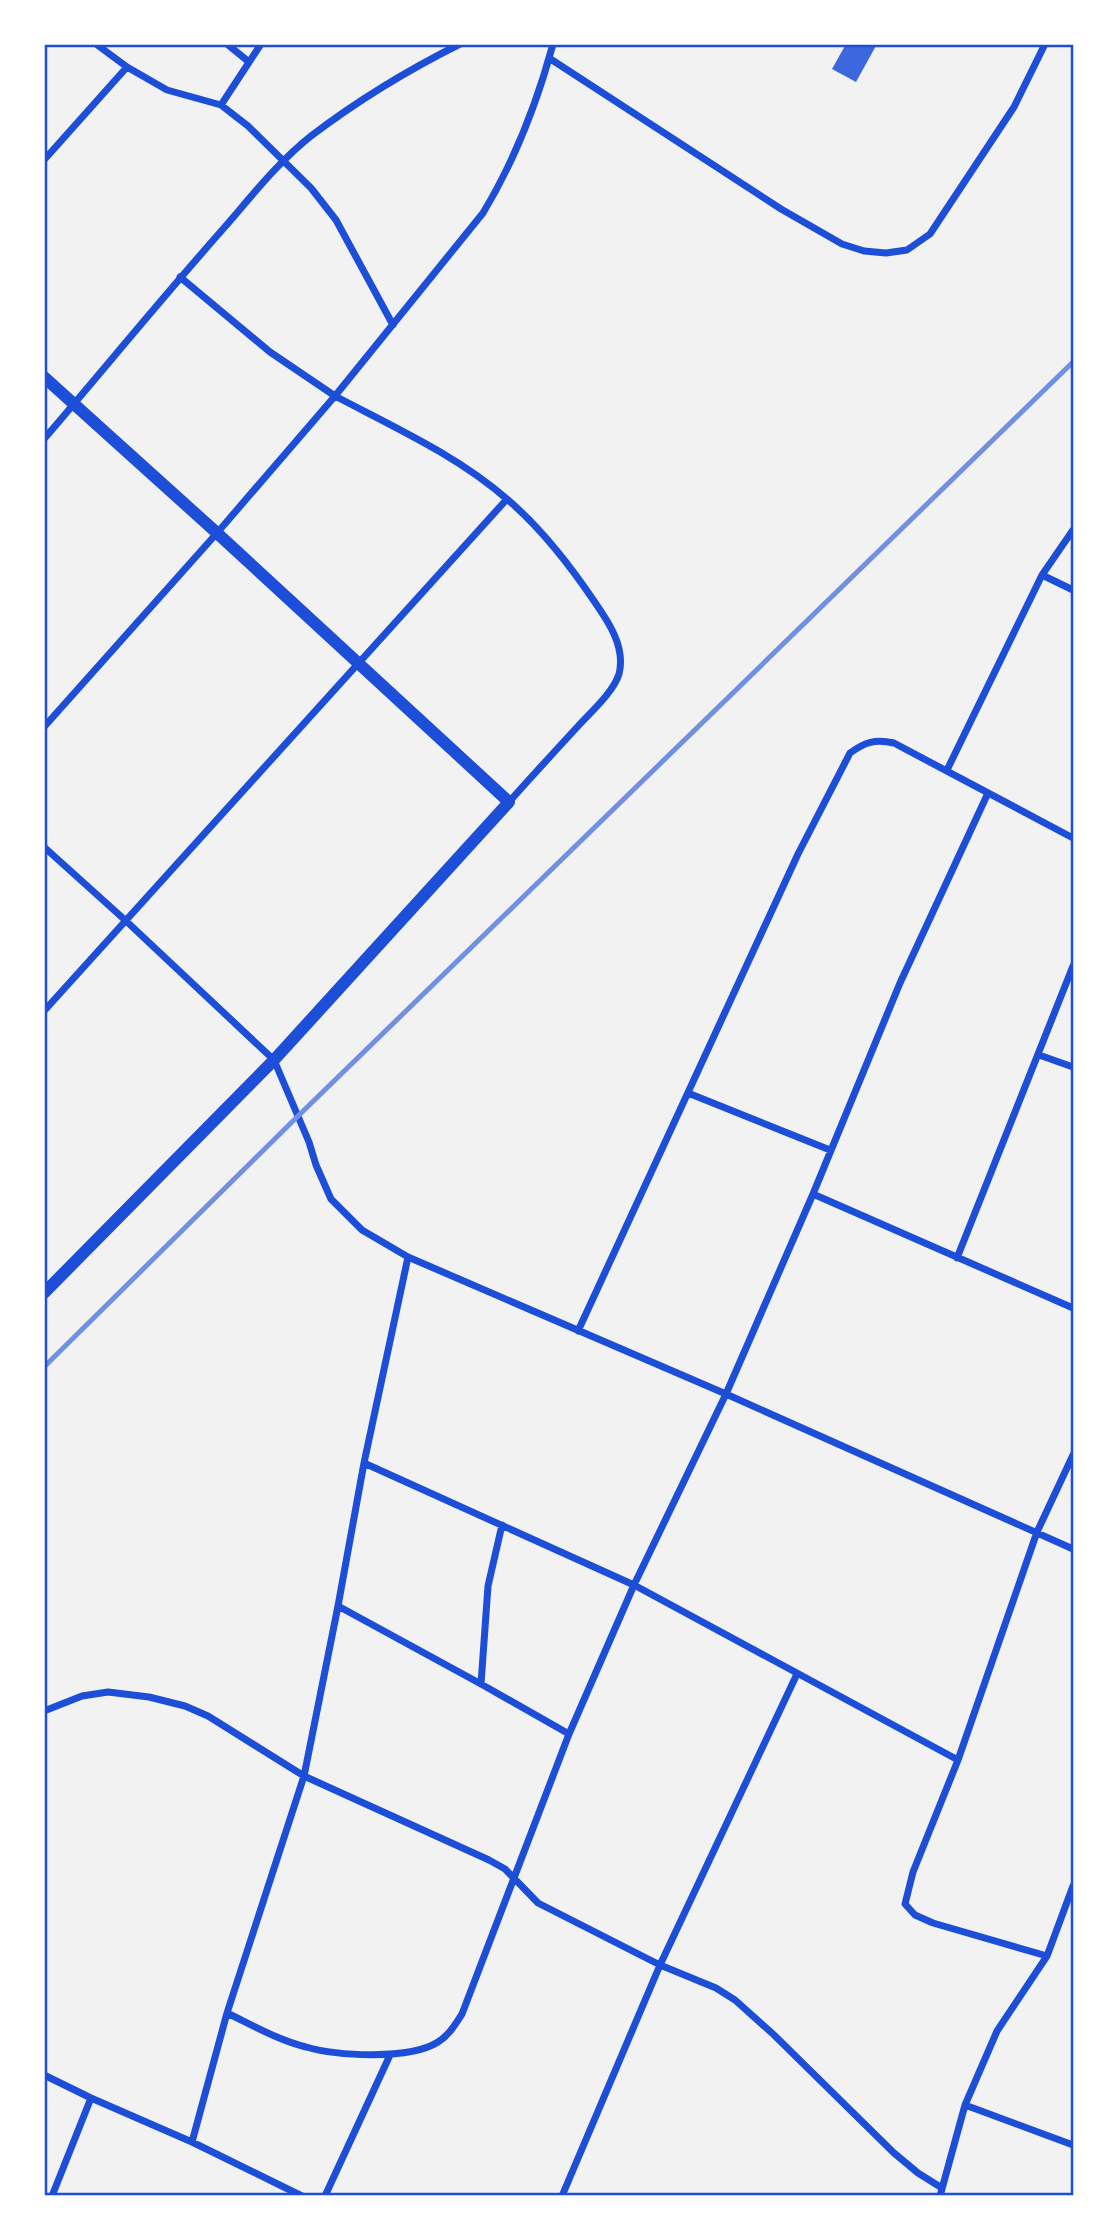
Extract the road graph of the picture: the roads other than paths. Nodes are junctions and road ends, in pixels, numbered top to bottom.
1 (96, 44) edge
2 (227, 44) edge
3 (261, 44) edge
4 (460, 44) edge
5 (553, 44) edge
6 (1045, 44) edge
7 (105, 46) edge
8 (549, 58) junction
9 (249, 62) junction
10 (127, 67) junction
11 (221, 105) junction
12 (44, 160) edge
13 (284, 160) junction
14 (180, 277) junction
15 (393, 325) junction
16 (44, 377) edge
17 (335, 396) junction
18 (73, 405) junction
19 (44, 439) edge
20 (508, 499) junction
21 (1073, 530) edge
22 (217, 533) junction
23 (1042, 575) junction
24 (1073, 590) edge
25 (358, 664) junction
26 (44, 727) edge
27 (947, 770) junction
28 (988, 793) junction
29 (509, 802) junction
30 (1073, 838) edge
31 (44, 847) edge
32 (125, 920) junction
33 (1073, 966) edge
34 (44, 1011) edge
35 (1040, 1055) junction
36 (274, 1060) junction
37 (1073, 1067) edge
38 (688, 1093) junction
39 (830, 1150) junction
40 (813, 1194) junction
41 (408, 1257) junction
42 (957, 1258) junction
43 (44, 1293) edge
44 (1073, 1308) edge
45 (578, 1331) junction
46 (726, 1394) junction
47 (1073, 1455) edge
48 (364, 1463) junction
49 (502, 1525) junction
50 (1037, 1532) junction
51 (1073, 1549) edge
52 (634, 1585) junction
53 (338, 1606) junction
54 (797, 1674) junction
55 (481, 1684) junction
56 (44, 1710) edge
57 (569, 1734) junction
58 (958, 1760) junction
59 (304, 1776) junction
60 (513, 1877) junction
61 (1073, 1886) edge
62 (1071, 1900) edge
63 (1046, 1956) junction
64 (660, 1965) junction
65 (227, 2012) junction
66 (390, 2055) junction
67 (44, 2075) edge
68 (91, 2098) junction
69 (965, 2105) junction
70 (192, 2142) junction
71 (1073, 2146) edge
72 (941, 2192) edge
73 (52, 2196) edge
74 (302, 2196) edge
75 (325, 2196) edge
76 (562, 2196) edge

1 - 7 street
2 - 9 street
3 - 9 street
4 - 13 street
5 - 8 street
6 - 8 street
7 - 10 street
8 - 15 street
9 - 11 street
10 - 11 street
10 - 12 street
11 - 13 street
13 - 14 street
13 - 15 street
14 - 17 street
14 - 18 street
15 - 17 street
16 - 18 main road
17 - 20 street
17 - 22 street
18 - 19 street
18 - 22 main road
20 - 25 street
20 - 29 street
21 - 23 street
22 - 25 main road
22 - 26 street
23 - 24 street
23 - 27 street
25 - 29 main road
25 - 32 street
27 - 28 street
27 - 38 street
28 - 30 street
28 - 39 street
29 - 36 main road
31 - 32 street
32 - 34 street
32 - 36 street
33 - 35 street
35 - 37 street
35 - 42 street
36 - 41 street
36 - 43 main road
38 - 39 street
38 - 45 street
39 - 40 street
40 - 42 street
40 - 46 street
41 - 45 street
41 - 48 street
42 - 44 street
45 - 46 street
46 - 50 street
46 - 52 street
47 - 50 street
48 - 49 street
48 - 53 street
49 - 52 street
49 - 55 street
50 - 51 street
50 - 58 street
52 - 54 street
52 - 57 street
53 - 55 street
53 - 59 street
54 - 58 street
54 - 64 street
55 - 57 street
56 - 59 street
57 - 60 street
58 - 63 street
59 - 60 street
59 - 65 street
60 - 64 street
60 - 66 street
61 - 62 street
62 - 63 street
63 - 69 street
64 - 72 street
64 - 76 street
65 - 66 street
65 - 70 street
66 - 75 street
67 - 68 street
68 - 70 street
68 - 73 street
69 - 71 street
69 - 72 street
70 - 74 street

